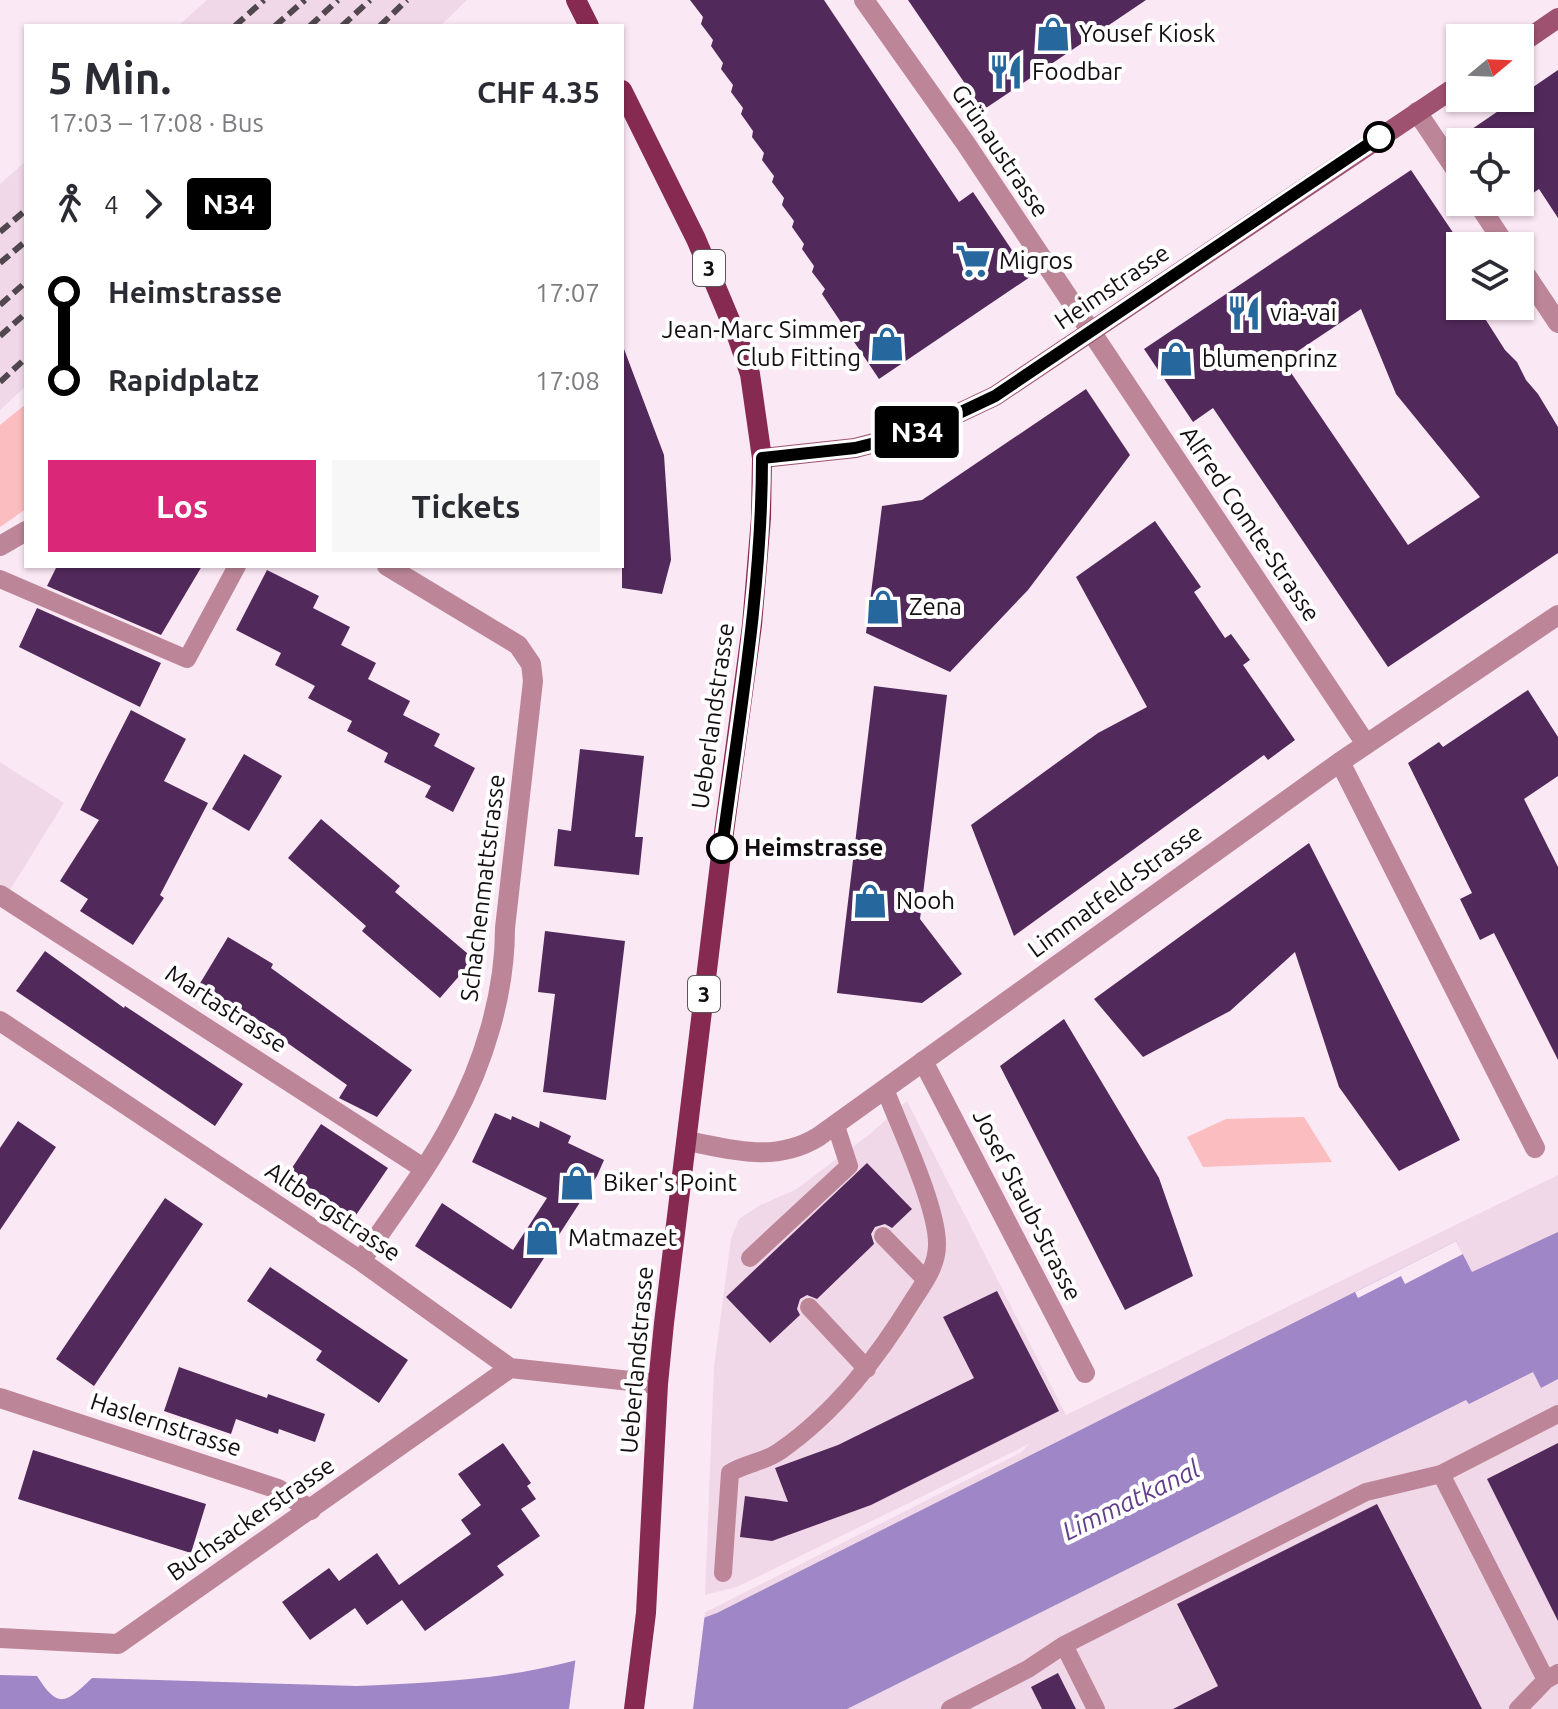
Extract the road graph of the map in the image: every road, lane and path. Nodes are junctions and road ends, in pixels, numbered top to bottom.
1 (576, 0) edge
2 (864, 0) edge
3 (1558, 18) edge
4 (588, 24) edge
5 (1534, 34) edge
6 (1446, 93) edge
7 (624, 94) edge
8 (1417, 112) junction
9 (1446, 155) edge
10 (1534, 287) edge
11 (1558, 323) edge
12 (1090, 334) junction
13 (762, 458) junction
14 (24, 532) edge
15 (0, 546) edge
16 (236, 568) edge
17 (390, 568) edge
18 (0, 579) edge
19 (1558, 615) edge
20 (1366, 744) junction
21 (1340, 762) junction
22 (0, 895) edge
23 (0, 1021) edge
24 (923, 1061) junction
25 (885, 1089) junction
26 (836, 1126) junction
27 (687, 1141) junction
28 (1535, 1148) dead end
29 (423, 1168) junction
30 (883, 1236) dead end
31 (750, 1258) dead end
32 (361, 1261) junction
33 (926, 1280) junction
34 (809, 1307) dead end
35 (510, 1368) junction
36 (867, 1369) junction
37 (1085, 1373) dead end
38 (658, 1384) junction
39 (0, 1398) edge
40 (1558, 1414) edge
41 (1441, 1474) junction
42 (311, 1510) junction
43 (723, 1573) dead end
44 (0, 1638) edge
45 (1064, 1645) junction
46 (1552, 1677) edge
47 (634, 1709) edge
48 (950, 1709) edge
49 (1096, 1709) edge
50 (1518, 1709) edge

1 - 4 main road
2 - 12 street, Grünaustrasse
3 - 5 street
6 - 8 street, Heimstrasse
7 - 13 main road, Ueberlandstrasse / 3
8 - 9 street
8 - 12 street, Heimstrasse
10 - 11 street
12 - 13 street, Heimstrasse
12 - 20 street, Alfred Comte-Strasse
13 - 27 main road, Ueberlandstrasse / 3
14 - 15 street
16 - 18 lane
17 - 29 street, Schachenmattstrasse
19 - 20 street, Limmatfeld-Strasse
20 - 21 street, Limmatfeld-Strasse
21 - 24 street, Limmatfeld-Strasse
21 - 28 street
22 - 29 street, Martastrasse
23 - 32 street, Altbergstrasse
24 - 25 street, Limmatfeld-Strasse
24 - 37 street, Josef Staub-Strasse
25 - 26 street, Limmatfeld-Strasse
25 - 33 lane
26 - 27 street, Limmatfeld-Strasse
26 - 31 lane
27 - 38 main road, Ueberlandstrasse / 3
29 - 32 street, Schachenmattstrasse
30 - 33 lane
32 - 35 street, Altbergstrasse
33 - 36 lane
34 - 36 lane
35 - 38 street, Altbergstrasse
35 - 42 street, Buchsackerstrasse
36 - 43 lane
38 - 47 main road, Ueberlandstrasse / 3
39 - 42 street, Haslernstrasse
40 - 41 lane
41 - 45 lane
41 - 46 lane
42 - 44 street, Buchsackerstrasse
45 - 48 lane
45 - 49 lane
46 - 50 lane

